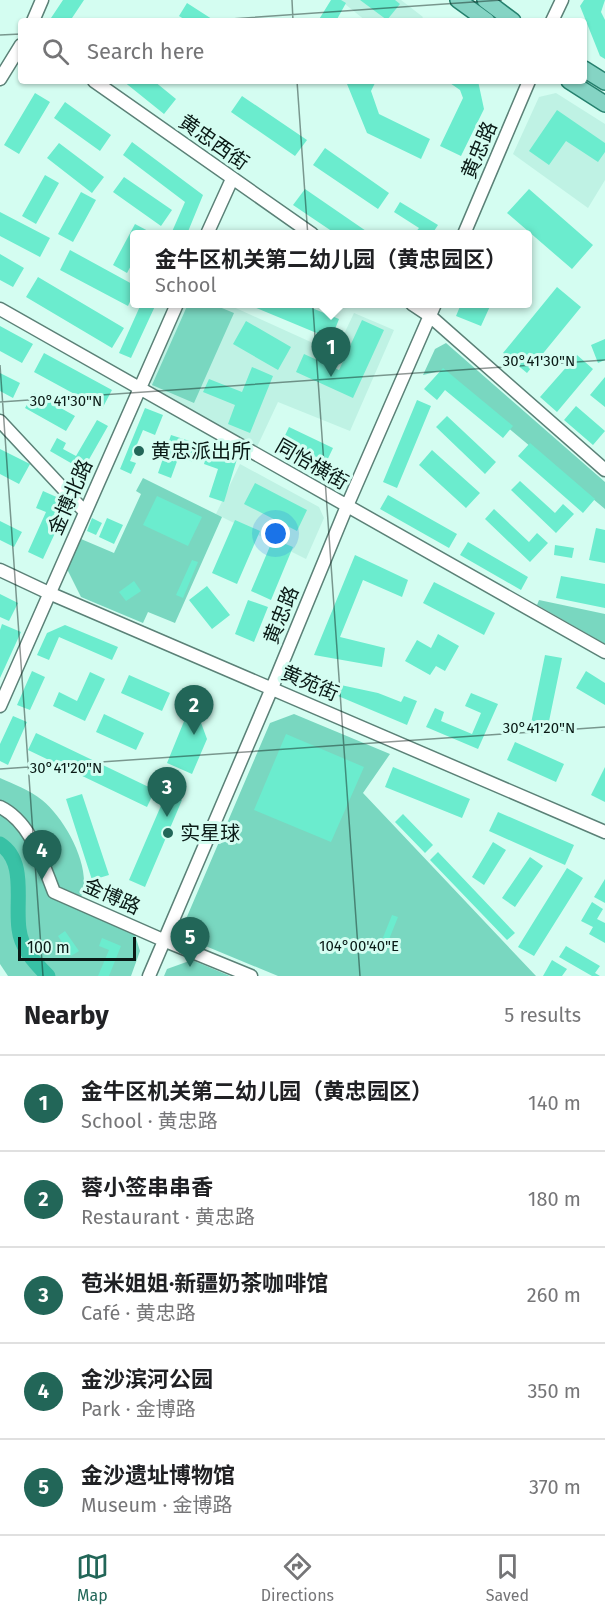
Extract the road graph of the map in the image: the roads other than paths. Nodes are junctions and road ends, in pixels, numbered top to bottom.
1 (42, 0) edge
2 (458, 0) edge
3 (485, 0) edge
4 (562, 0) edge
5 (34, 18) edge
6 (483, 18) edge
7 (509, 18) edge
8 (553, 18) edge
9 (18, 50) edge
10 (587, 71) edge
11 (0, 80) edge
12 (605, 82) edge
13 (98, 84) edge
14 (528, 84) edge
15 (573, 84) edge
16 (605, 104) edge
17 (232, 179) junction
18 (209, 230) edge
19 (306, 230) edge
20 (466, 230) edge
21 (175, 308) edge
22 (419, 308) edge
23 (433, 308) edge
24 (0, 309) edge
25 (429, 316) junction
26 (139, 388) junction
27 (0, 421) edge
28 (605, 470) edge
29 (347, 506) junction
30 (85, 512) junction
31 (0, 570) edge
32 (49, 593) junction
33 (605, 652) edge
34 (273, 688) junction
35 (0, 706) edge
36 (0, 807) edge
37 (605, 832) edge
38 (163, 940) junction
39 (149, 976) edge
40 (250, 976) edge

1 - 5 street
2 - 6 main road
3 - 7 main road
4 - 8 street
9 - 11 street
10 - 12 main road
13 - 17 street, 黄忠西街
14 - 20 street, 黄忠路
15 - 16 main road
17 - 18 street
17 - 19 street, 黄忠西街
21 - 26 street, 金博北路
22 - 25 street
23 - 25 street, 黄忠路
24 - 26 street, 同怡横街
25 - 28 street
25 - 29 street, 黄忠路
26 - 29 street, 同怡横街
26 - 30 street, 金博北路
27 - 30 street
29 - 33 street, 同怡横街
29 - 34 street, 黄忠路
30 - 32 street, 金博北路
31 - 32 street, 黄苑街
32 - 34 street, 黄苑街
32 - 35 street, 金博北路
34 - 37 street, 黄苑街
34 - 38 street, 黄忠路
36 - 38 street, 金博路
38 - 39 street, 黄忠路
38 - 40 street, 金博路

